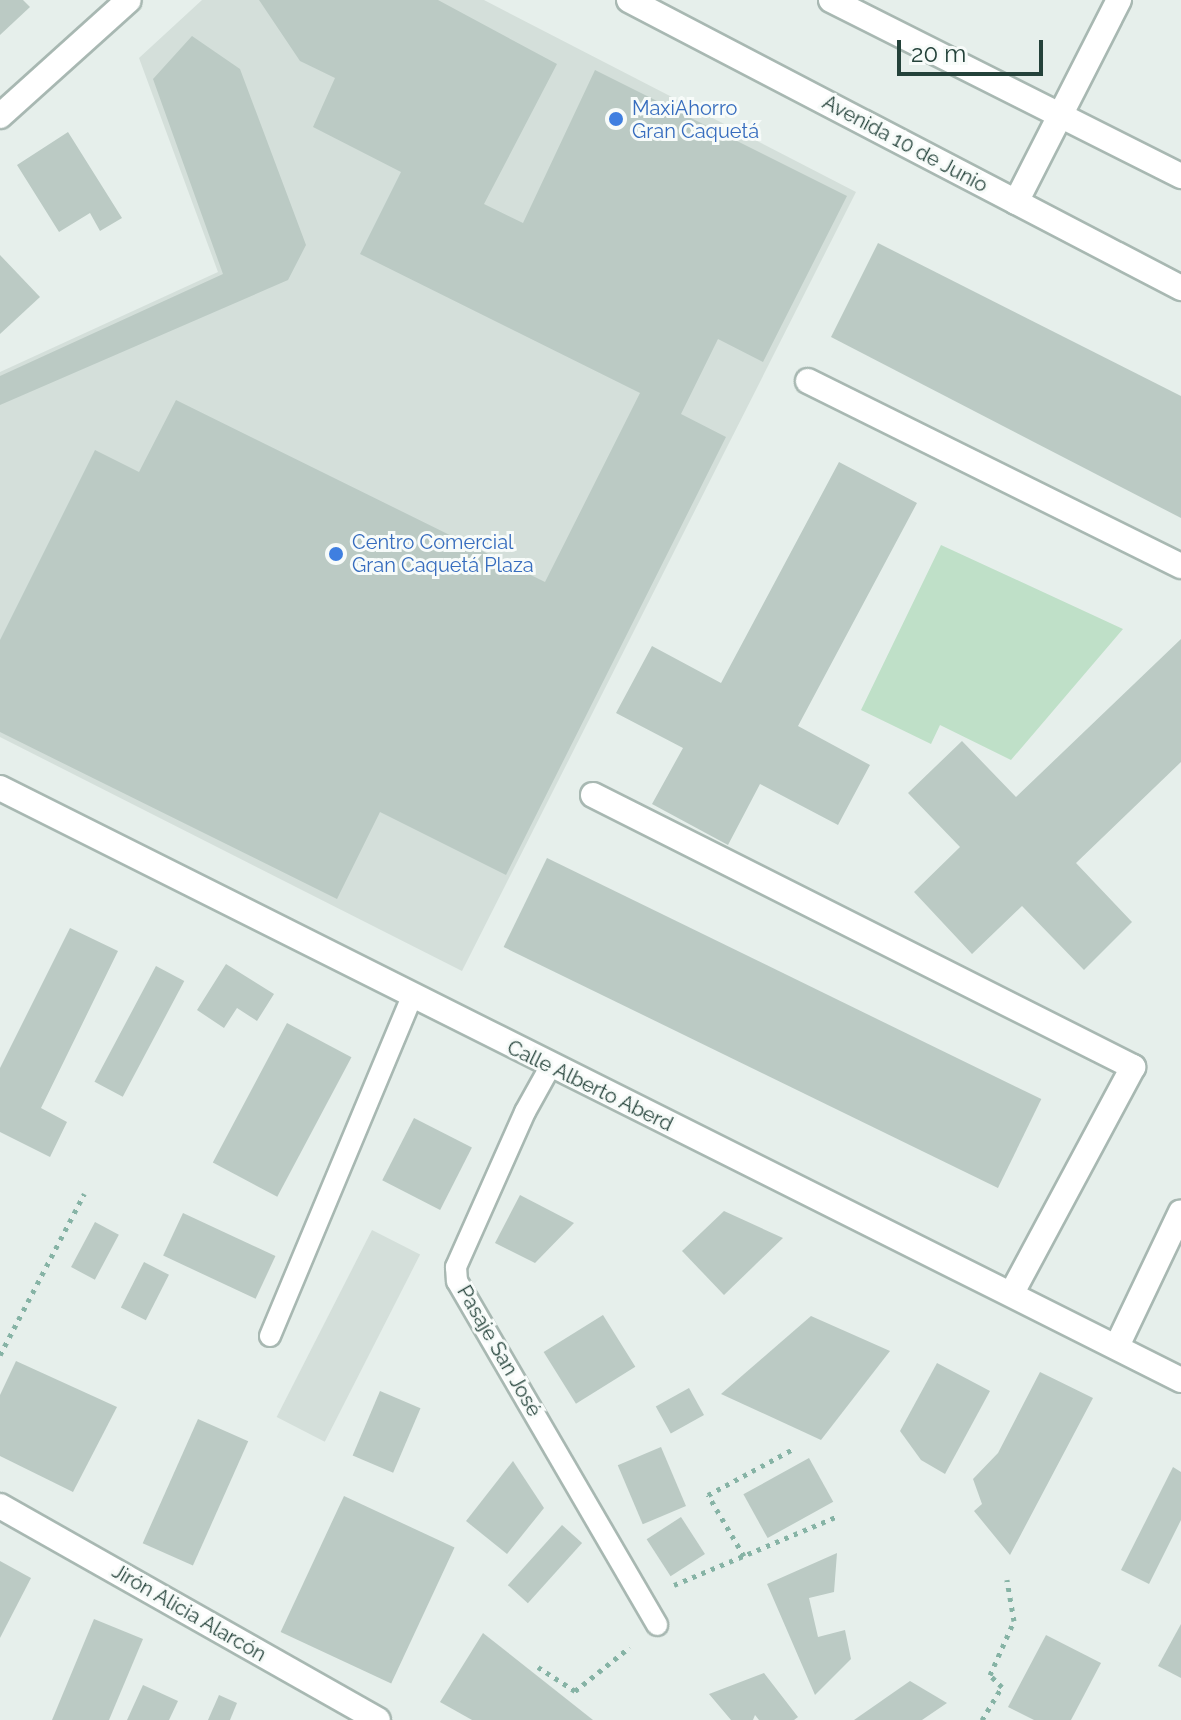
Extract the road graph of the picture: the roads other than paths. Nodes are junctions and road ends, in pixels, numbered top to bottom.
1 (129, 0) edge
2 (629, 0) edge
3 (831, 0) edge
4 (1119, 0) edge
5 (1061, 115) junction
6 (0, 116) edge
7 (1181, 176) edge
8 (1016, 202) junction
9 (1181, 288) edge
10 (808, 381) dead end
11 (1181, 566) edge
12 (0, 788) edge
13 (593, 795) dead end
14 (412, 996) junction
15 (550, 1067) junction
16 (1181, 1212) edge
17 (1012, 1293) junction
18 (270, 1336) dead end
19 (1117, 1346) junction
20 (1181, 1380) edge
21 (0, 1506) edge
22 (657, 1625) road end
23 (378, 1720) edge

1 - 6 street
2 - 8 street, Avenida 10 de Junio
3 - 5 street
4 - 5 street
5 - 7 street
5 - 8 street
8 - 9 street, Avenida 10 de Junio
10 - 11 street
12 - 14 street, Calle Alberto Aberd
13 - 17 street
14 - 15 street, Calle Alberto Aberd
14 - 18 lane
15 - 17 street, Calle Alberto Aberd
15 - 22 lane, Pasaje San José
16 - 19 street
17 - 19 street, Calle Alberto Aberd
19 - 20 street, Calle Alberto Aberd
21 - 23 street, Jirón Alicia Alarcón

